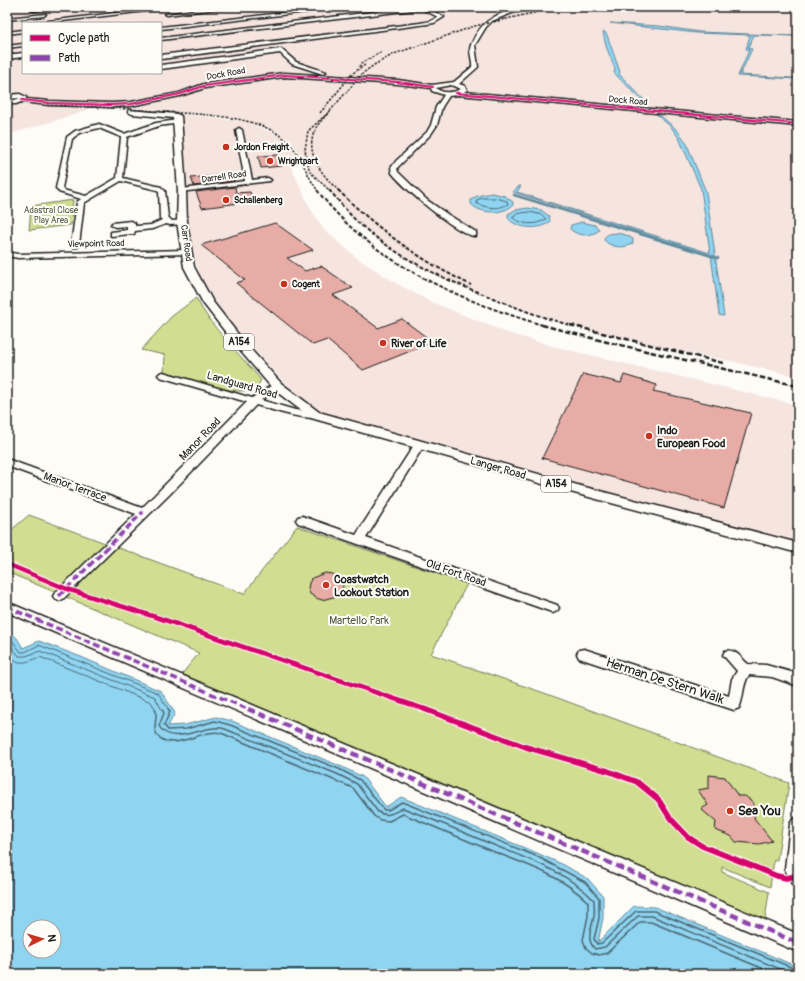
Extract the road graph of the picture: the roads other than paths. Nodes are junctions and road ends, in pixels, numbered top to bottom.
1 (57, 7) edge
2 (177, 7) edge
3 (231, 7) edge
4 (346, 7) edge
5 (424, 7) edge
6 (513, 7) edge
7 (540, 7) edge
8 (108, 8) dead end
9 (519, 9) junction
10 (28, 10) dead end
11 (53, 14) dead end
12 (112, 14) junction
13 (162, 15) dead end
14 (7, 19) edge
15 (116, 20) dead end
16 (43, 22) edge
17 (162, 28) edge
18 (22, 31) edge
19 (7, 33) edge
20 (162, 39) edge
21 (22, 45) edge
22 (7, 47) edge
23 (22, 55) edge
24 (7, 57) edge
25 (162, 57) edge
26 (162, 67) edge
27 (338, 78) junction
28 (455, 84) junction
29 (433, 87) junction
30 (464, 90) junction
31 (456, 93) junction
32 (447, 94) junction
33 (7, 97) edge
34 (22, 100) junction
35 (7, 102) edge
36 (132, 112) dead end
37 (798, 119) edge
38 (178, 122) junction
39 (798, 124) edge
40 (239, 130) dead end
41 (124, 136) junction
42 (120, 180) junction
43 (268, 180) dead end
44 (249, 182) junction
45 (182, 191) junction
46 (87, 198) junction
47 (166, 221) junction
48 (182, 222) junction
49 (115, 225) dead end
50 (131, 229) junction
51 (114, 234) dead end
52 (472, 234) dead end
53 (75, 245) dead end
54 (186, 252) junction
55 (7, 254) edge
56 (163, 375) dead end
57 (277, 386) junction
58 (253, 402) junction
59 (315, 415) junction
60 (420, 444) junction
61 (7, 462) edge
62 (143, 512) junction
63 (302, 520) dead end
64 (359, 540) junction
65 (798, 546) edge
66 (59, 596) dead end
67 (7, 607) edge
68 (553, 608) dead end
69 (584, 654) dead end
70 (730, 655) dead end
71 (745, 670) junction
72 (798, 680) edge
73 (798, 824) edge
74 (797, 877) edge
75 (798, 943) edge

1 - 10 street
2 - 12 street
3 - 13 street
4 - 17 street
5 - 20 street
5 - 25 street
6 - 9 street
7 - 9 street
8 - 12 street
9 - 28 street
11 - 14 street
12 - 15 street
12 - 16 street
18 - 19 street
21 - 22 street
23 - 24 street
26 - 27 street
27 - 29 street, Dock Road
27 - 34 street, Dock Road
28 - 29 street
28 - 30 street
29 - 32 street
30 - 31 street
30 - 37 street, Dock Road
31 - 32 street
31 - 39 street, Dock Road
32 - 52 street
33 - 34 street
34 - 35 street
36 - 38 main road
38 - 41 street
38 - 45 main road, Carr Road / A154
40 - 44 street
41 - 42 street
41 - 46 street
42 - 46 street
42 - 47 street
43 - 44 street, Darrell Road
44 - 45 street, Darrell Road
45 - 48 main road, Carr Road / A154
46 - 53 street
47 - 48 street
47 - 50 street
48 - 54 main road, Carr Road / A154
49 - 50 street
50 - 51 street
54 - 55 street, Viewpoint Road
54 - 57 main road, Carr Road / A154
56 - 58 street, Landguard Road
57 - 58 street, Manor Road
57 - 59 main road, Carr Road / A154
58 - 59 street, Landguard Road
58 - 62 street, Manor Road
59 - 60 main road, Langer Road / A154
60 - 64 street
60 - 65 main road, Langer Road / A154
61 - 62 street, Manor Terrace
62 - 66 street, Manor Road
63 - 64 street, Old Fort Road
64 - 68 street, Old Fort Road
67 - 75 street
69 - 71 street, Herman De Stern Walk
70 - 71 street
71 - 72 street
73 - 74 street

